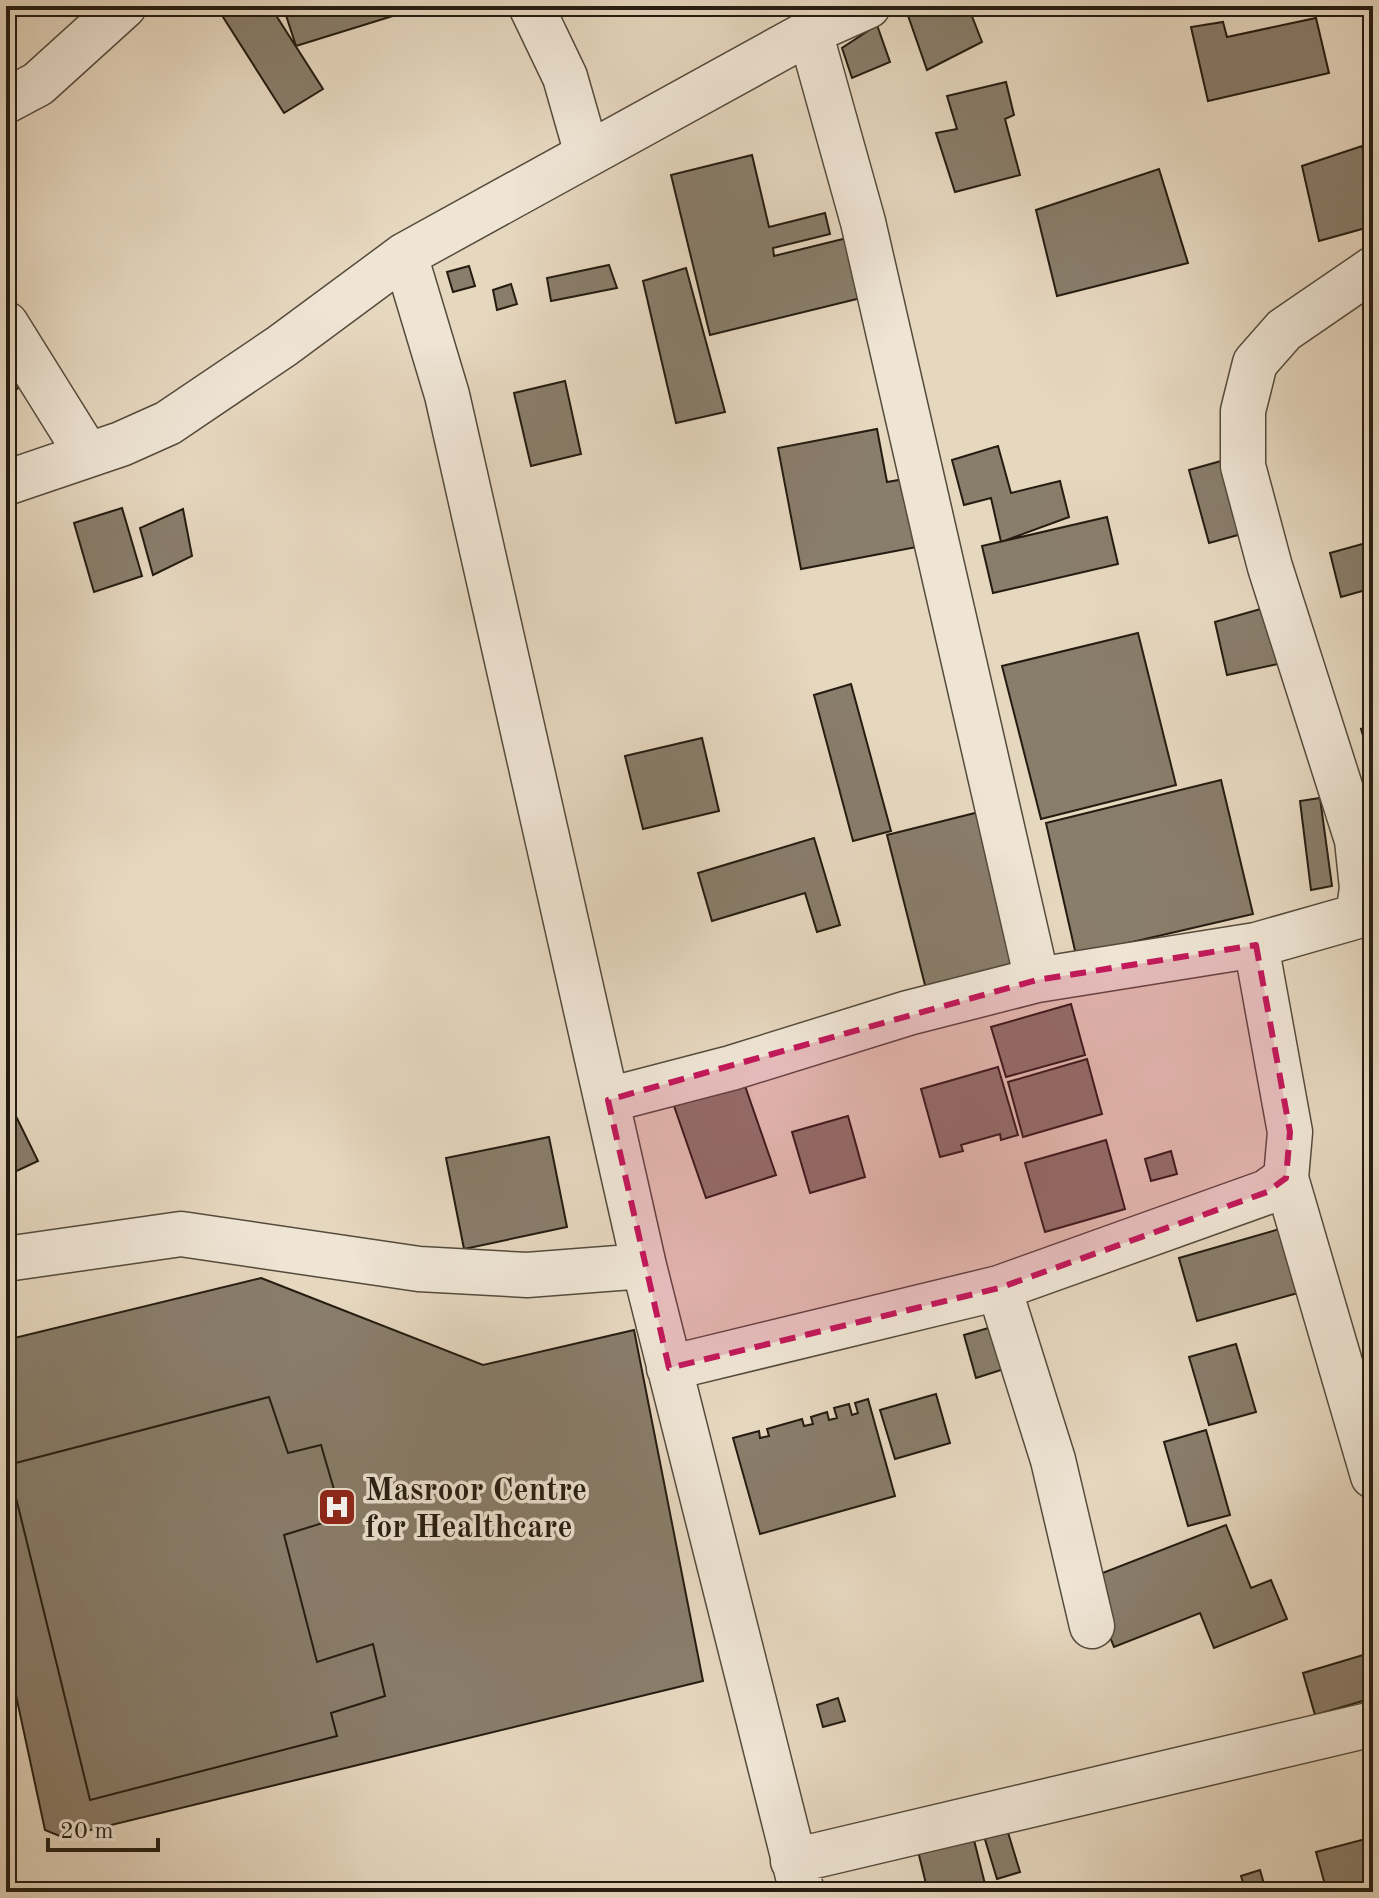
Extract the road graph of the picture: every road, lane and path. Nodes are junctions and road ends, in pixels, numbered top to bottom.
1 (124, 6) edge
2 (531, 6) edge
3 (868, 6) edge
4 (810, 32) junction
5 (6, 101) edge
6 (587, 154) junction
7 (405, 255) junction
8 (1373, 269) edge
9 (6, 324) edge
10 (87, 454) junction
11 (6, 483) edge
12 (1365, 916) edge
13 (1256, 945) junction
14 (1037, 980) junction
15 (608, 1100) junction
16 (1286, 1178) junction
17 (6, 1259) edge
18 (644, 1266) junction
19 (999, 1288) junction
20 (669, 1368) junction
21 (1373, 1476) edge
22 (1092, 1626) dead end
23 (1373, 1724) edge
24 (798, 1877) edge

1 - 5 street
2 - 6 street
3 - 4 street
4 - 6 street
4 - 14 street
6 - 7 street
7 - 10 street
7 - 15 street
8 - 12 street
9 - 10 street
10 - 11 street
12 - 13 street
13 - 14 street
13 - 16 street
14 - 15 street
15 - 18 street
16 - 19 street
16 - 21 street
17 - 18 street
18 - 20 street
19 - 20 street
19 - 22 street
20 - 24 street
23 - 24 street

